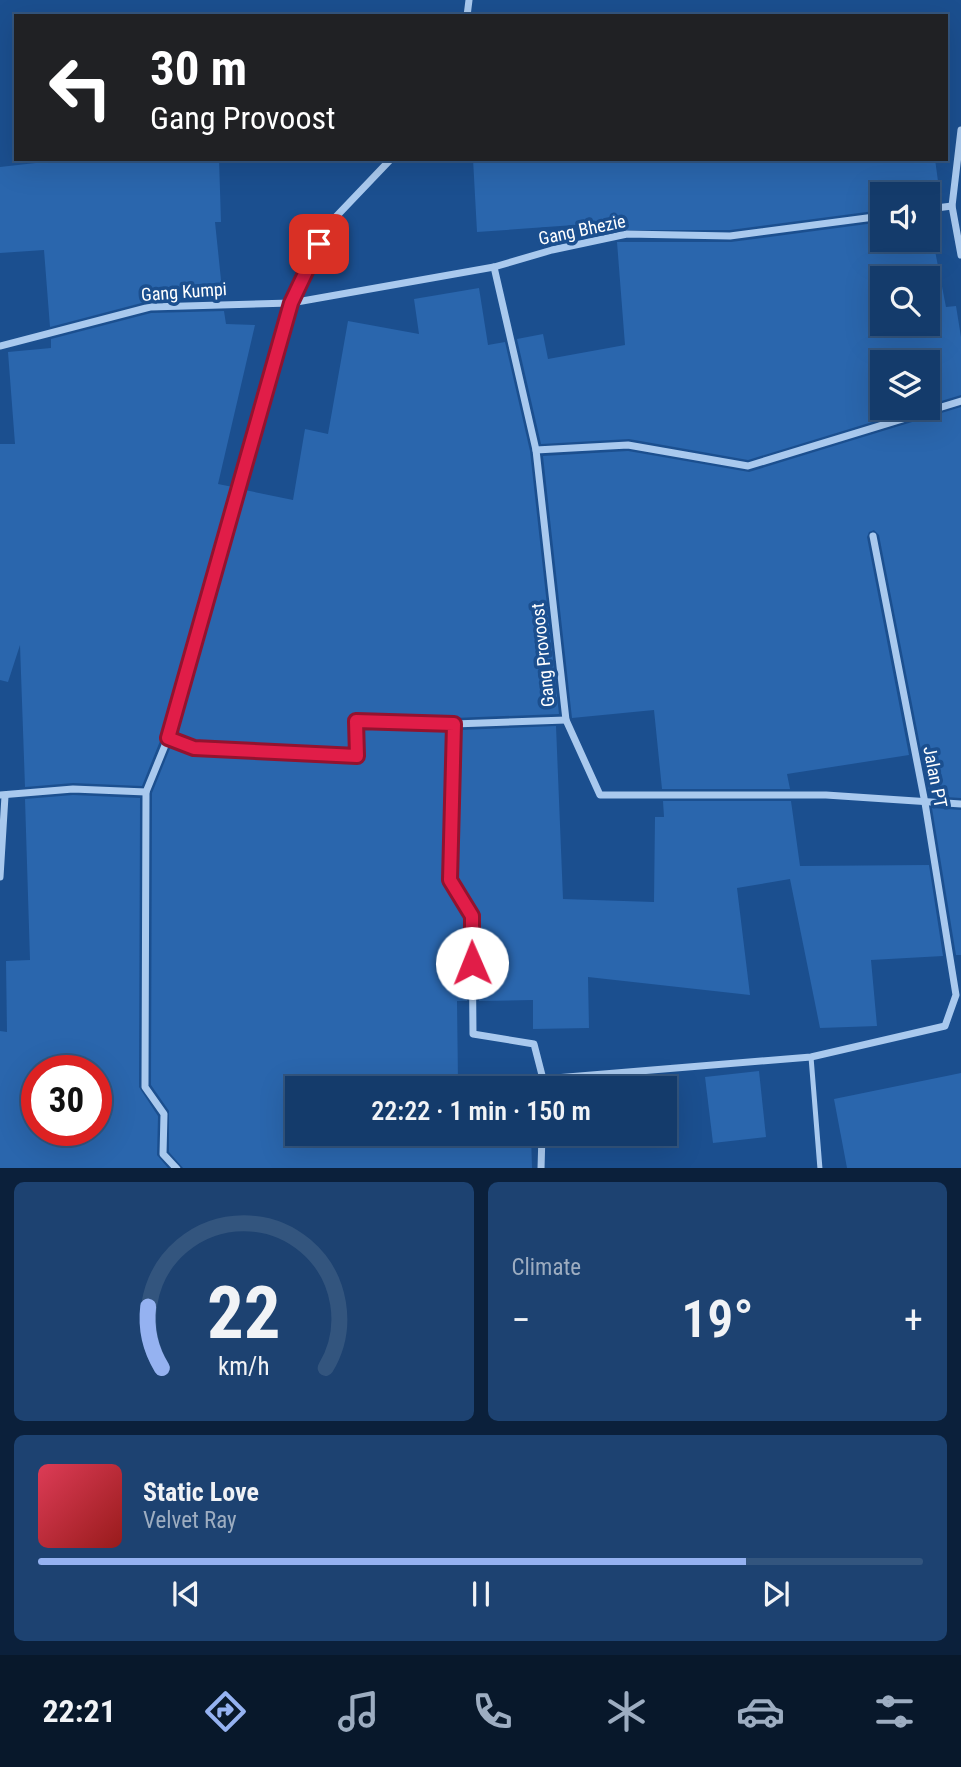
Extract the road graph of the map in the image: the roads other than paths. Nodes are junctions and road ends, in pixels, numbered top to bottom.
1 (961, 130) edge
2 (389, 161) edge
3 (952, 206) junction
4 (940, 208) edge
5 (870, 218) edge
6 (961, 256) edge
7 (494, 267) junction
8 (291, 303) junction
9 (0, 346) edge
10 (961, 401) edge
11 (536, 450) junction
12 (873, 536) dead end
13 (566, 720) junction
14 (454, 724) junction
15 (168, 738) junction
16 (146, 792) junction
17 (3, 796) edge
18 (925, 803) junction
19 (961, 804) edge
20 (0, 877) edge
21 (811, 1057) junction
22 (542, 1076) edge
23 (580, 1076) edge
24 (542, 1146) edge
25 (177, 1168) edge
26 (541, 1168) edge
27 (820, 1168) edge

1 - 3 street
2 - 8 street
3 - 4 street
3 - 6 street
5 - 7 street, Gang Bhezie
7 - 8 street, Gang Bhezie
7 - 11 street, Gang Provoost
8 - 9 street, Gang Kumpi
8 - 15 street
10 - 11 street
11 - 13 street, Gang Provoost
12 - 18 street, Jalan PT
13 - 14 street
13 - 18 street, Gang Provoost
14 - 15 street
14 - 22 street
15 - 16 street
16 - 17 street
16 - 25 street
17 - 20 street
18 - 19 street
18 - 21 street, Jalan PT
21 - 23 street
21 - 27 lane
24 - 26 street

